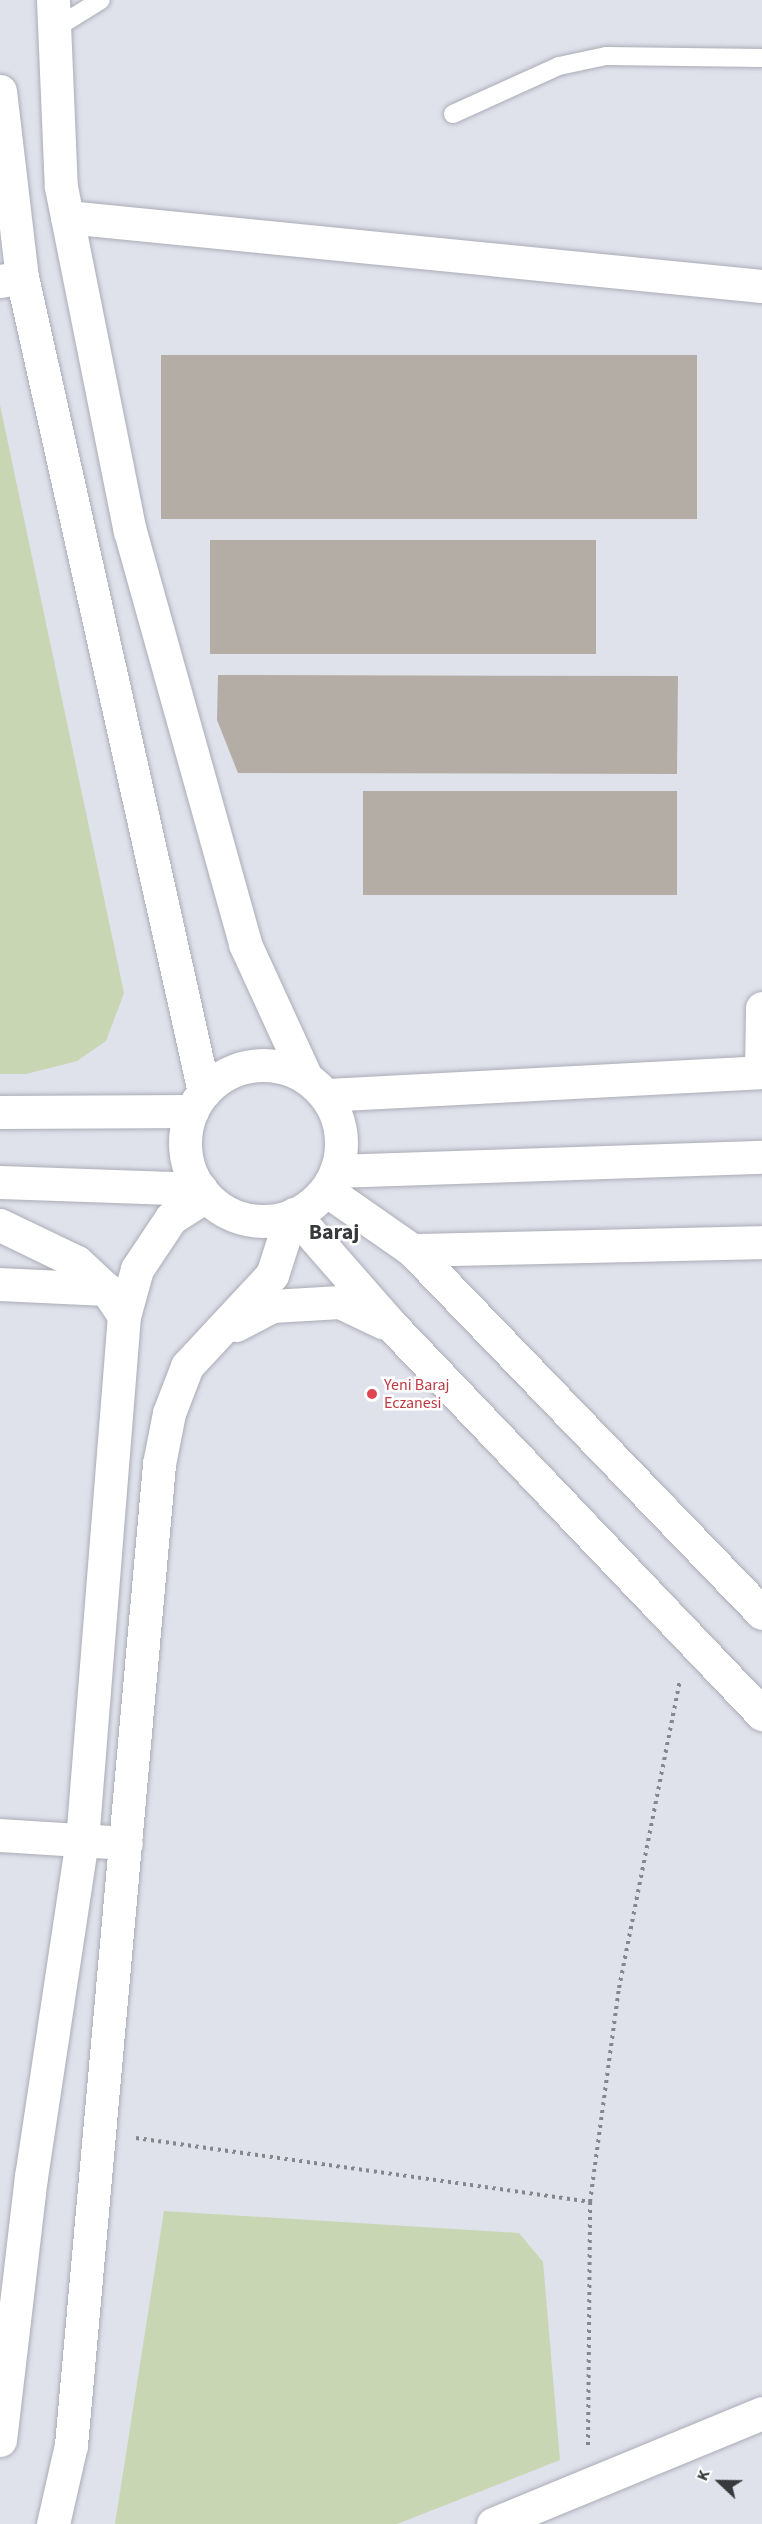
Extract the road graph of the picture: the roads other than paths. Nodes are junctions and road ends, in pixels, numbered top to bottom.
1 (101, 0) edge
2 (53, 14) edge
3 (762, 58) edge
4 (0, 91) edge
5 (453, 114) dead end
6 (67, 218) junction
7 (11, 279) edge
8 (762, 286) edge
9 (762, 1008) edge
10 (762, 1072) edge
11 (315, 1086) junction
12 (198, 1101) junction
13 (0, 1112) edge
14 (762, 1156) edge
15 (331, 1180) junction
16 (0, 1182) edge
17 (204, 1192) junction
18 (293, 1215) junction
19 (0, 1225) edge
20 (762, 1242) edge
21 (412, 1250) junction
22 (0, 1284) edge
23 (106, 1289) junction
24 (124, 1316) junction
25 (393, 1327) junction
26 (208, 1340) junction
27 (762, 1613) edge
28 (762, 1714) edge
29 (0, 1835) edge
30 (82, 1841) junction
31 (126, 1844) junction
32 (762, 2413) edge
33 (1, 2427) edge
34 (53, 2524) edge
35 (493, 2524) edge

1 - 2 lane
2 - 6 street
3 - 5 lane
4 - 7 street
6 - 8 street
6 - 11 street
7 - 12 street
9 - 10 street
10 - 11 street
11 - 12 street
11 - 15 street
12 - 13 street
12 - 17 street
14 - 15 street
15 - 18 street
15 - 21 street
16 - 17 street
17 - 18 street
17 - 24 street
18 - 25 street
18 - 26 street
19 - 23 street
20 - 21 street
21 - 27 street
22 - 23 street
23 - 24 street
24 - 30 street
25 - 26 street
25 - 28 street
26 - 31 street
29 - 30 street
30 - 31 street
30 - 33 street
31 - 34 street
32 - 35 street

